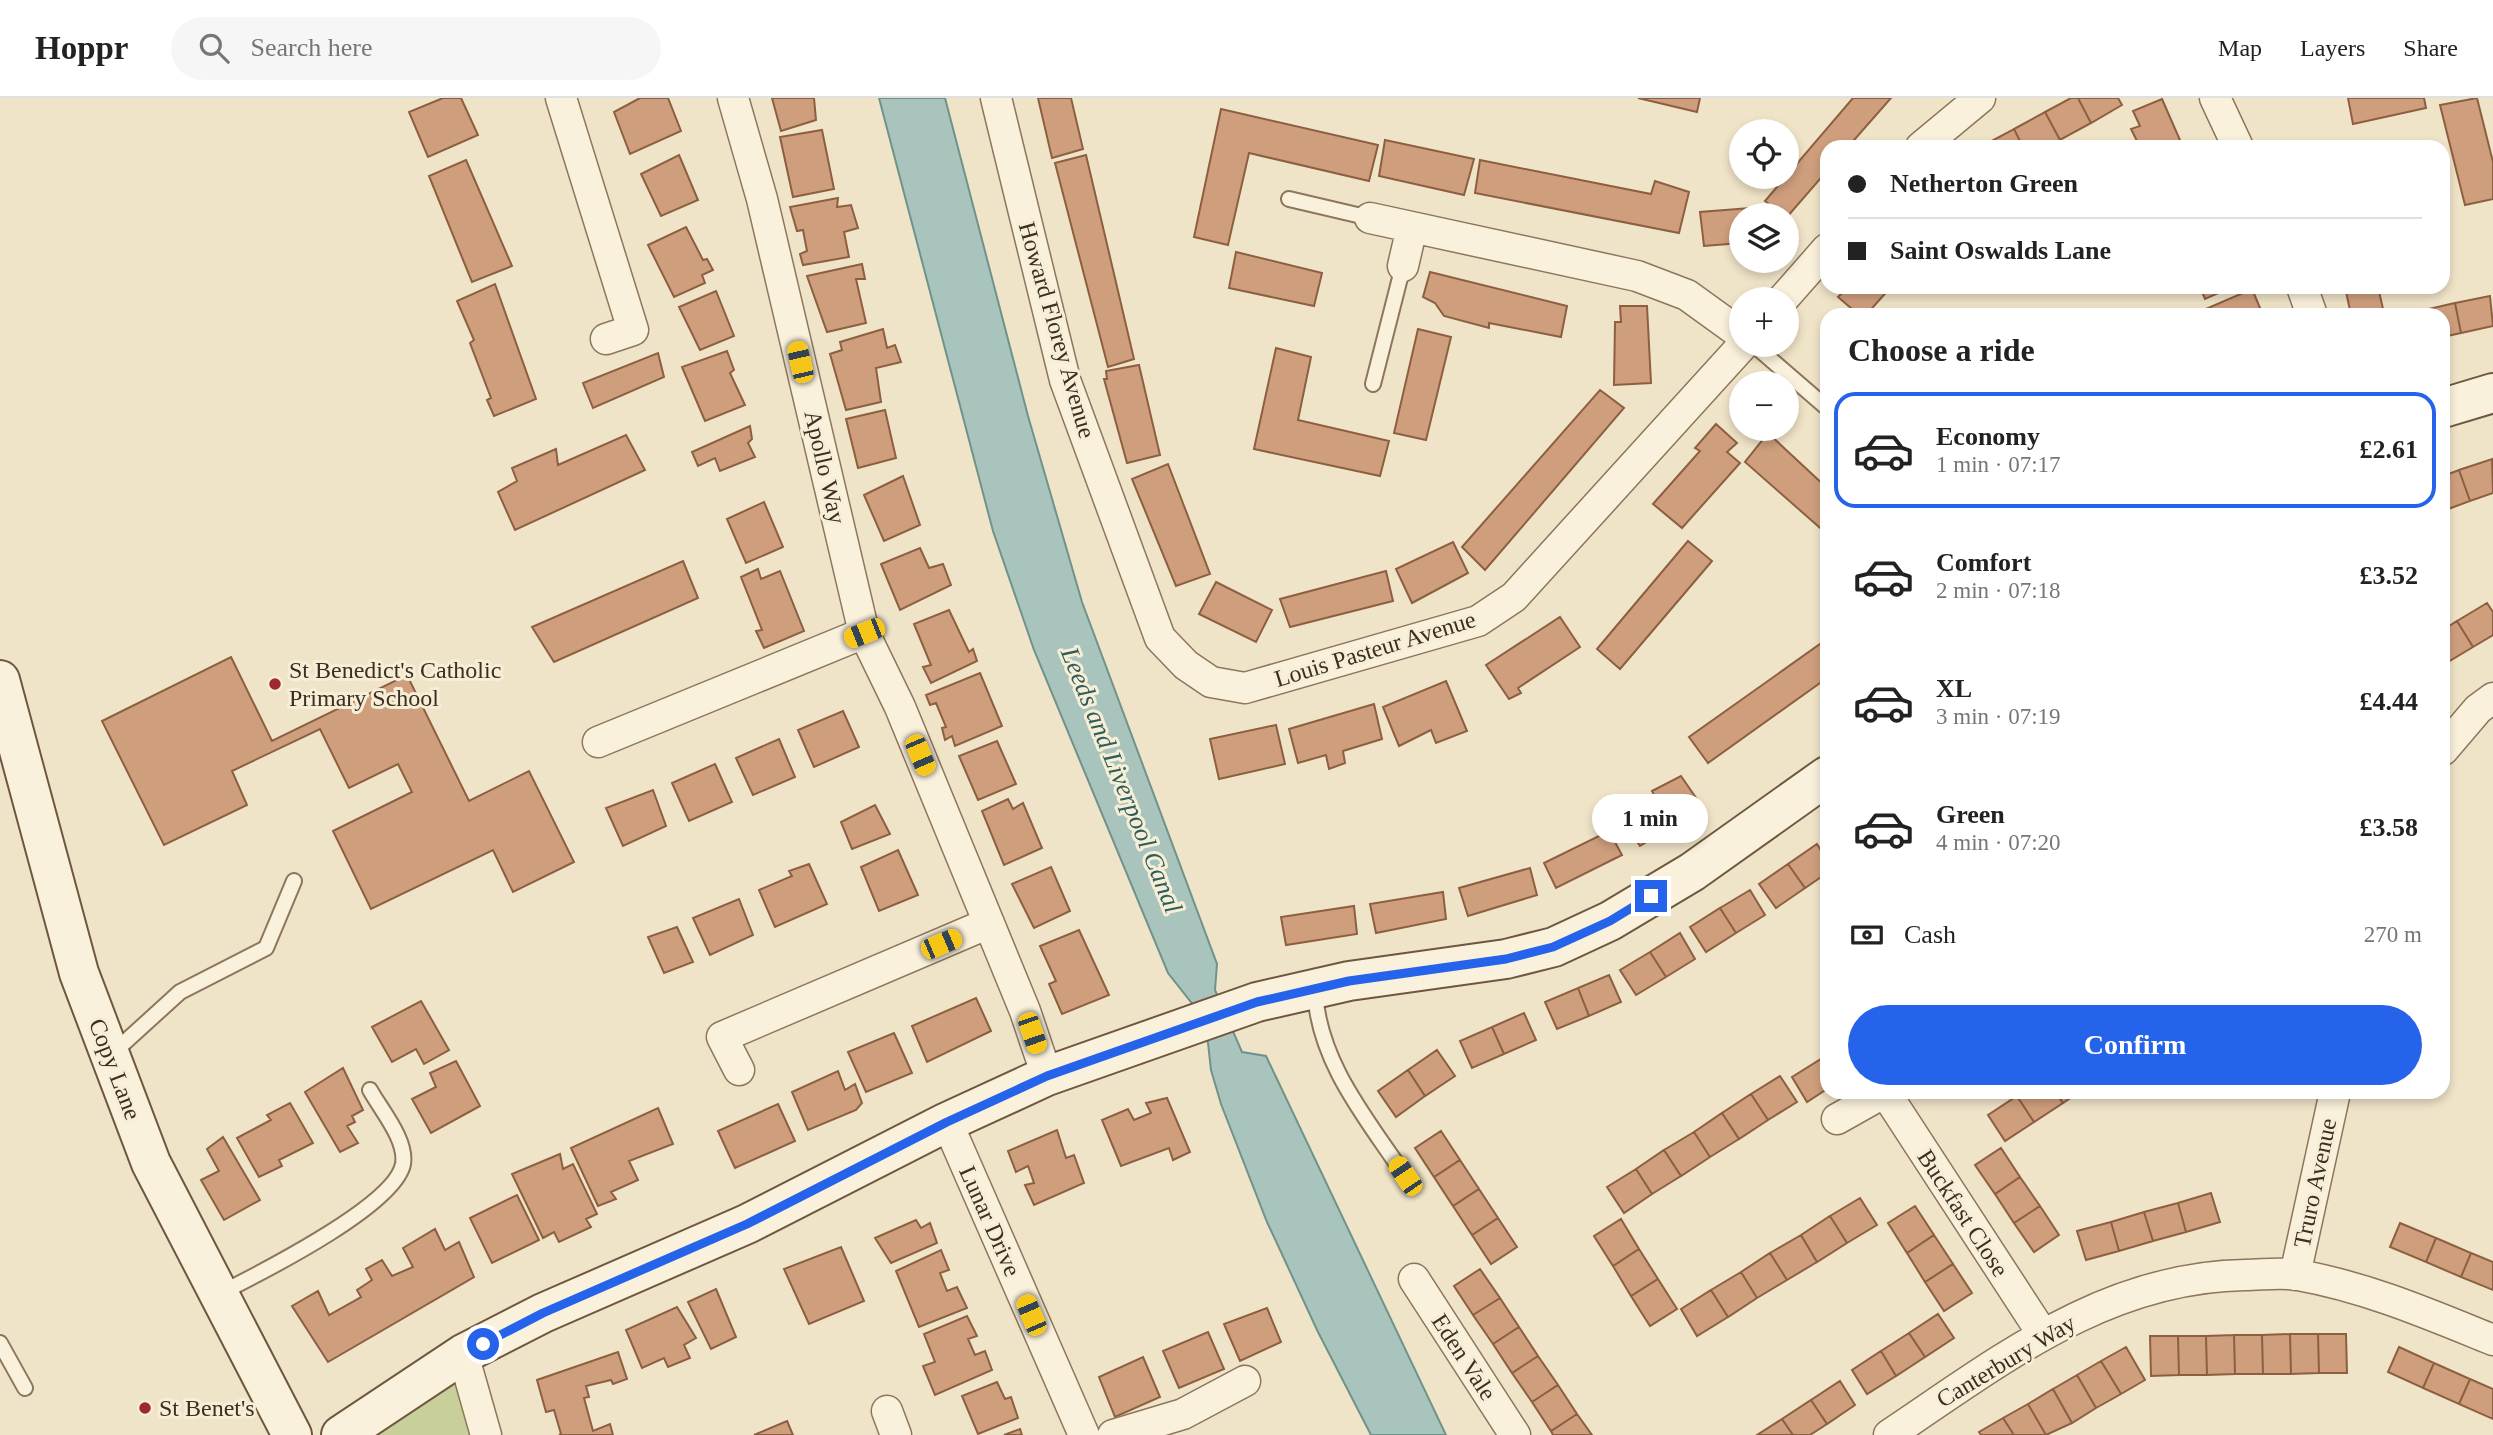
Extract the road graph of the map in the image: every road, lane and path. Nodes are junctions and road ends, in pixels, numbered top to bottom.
1 (561, 98) edge
2 (733, 98) edge
3 (996, 98) edge
4 (1980, 98) edge
5 (2215, 98) edge
6 (1929, 140) edge
7 (2235, 140) edge
8 (1289, 199) dead end
9 (1370, 218) joint
10 (1412, 227) junction
11 (1820, 257) edge
12 (1403, 266) joint
13 (1794, 287) edge
14 (1729, 325) edge
15 (606, 339) dead end
16 (1732, 357) edge
17 (1768, 357) edge
18 (1373, 384) dead end
19 (2493, 393) edge
20 (1820, 402) edge
21 (2450, 406) edge
22 (864, 633) junction
23 (1160, 638) joint
24 (0, 680) edge
25 (2493, 698) edge
26 (598, 742) dead end
27 (2450, 742) edge
28 (1820, 781) edge
29 (294, 881) dead end
30 (989, 923) junction
31 (1315, 989) junction
32 (110, 1056) junction
33 (739, 1070) dead end
34 (1047, 1076) junction
35 (370, 1090) dead end
36 (1873, 1099) edge
37 (1890, 1099) edge
38 (2333, 1099) edge
39 (1837, 1119) dead end
40 (947, 1122) junction
41 (1405, 1176) dead end
42 (2295, 1275) junction
43 (1414, 1279) dead end
44 (217, 1296) junction
45 (2042, 1333) junction
46 (2493, 1340) edge
47 (0, 1343) edge
48 (463, 1354) junction
49 (1245, 1381) dead end
50 (25, 1388) dead end
51 (1189, 1425) edge
52 (292, 1435) edge
53 (341, 1435) edge
54 (486, 1435) edge
55 (1084, 1435) edge
56 (1113, 1435) edge
57 (1515, 1435) edge
58 (1889, 1435) edge

1 - 15 street
2 - 22 street, Apollo Way
3 - 23 street, Howard Florey Avenue
4 - 6 street
5 - 7 street
8 - 9 lane
9 - 10 street
10 - 12 street
10 - 14 street
11 - 13 street
12 - 18 lane
16 - 23 street, Louis Pasteur Avenue
17 - 20 lane
19 - 21 street
22 - 26 street
22 - 30 street, Apollo Way
24 - 32 street, Copy Lane
25 - 27 street
28 - 31 street
29 - 32 lane
30 - 33 street
30 - 34 street, Apollo Way
31 - 34 street
31 - 41 lane
32 - 44 street, Copy Lane
34 - 40 street
35 - 44 lane
36 - 39 street, Buckfast Close
37 - 45 street, Buckfast Close
38 - 42 street, Truro Avenue
40 - 48 street
40 - 55 street, Lunar Drive
42 - 45 street, Canterbury Way
42 - 46 street, Canterbury Way
43 - 57 street, Eden Vale
44 - 52 street, Copy Lane
45 - 58 street, Canterbury Way
47 - 50 lane
48 - 53 street
48 - 54 street
49 - 51 street
51 - 56 street

